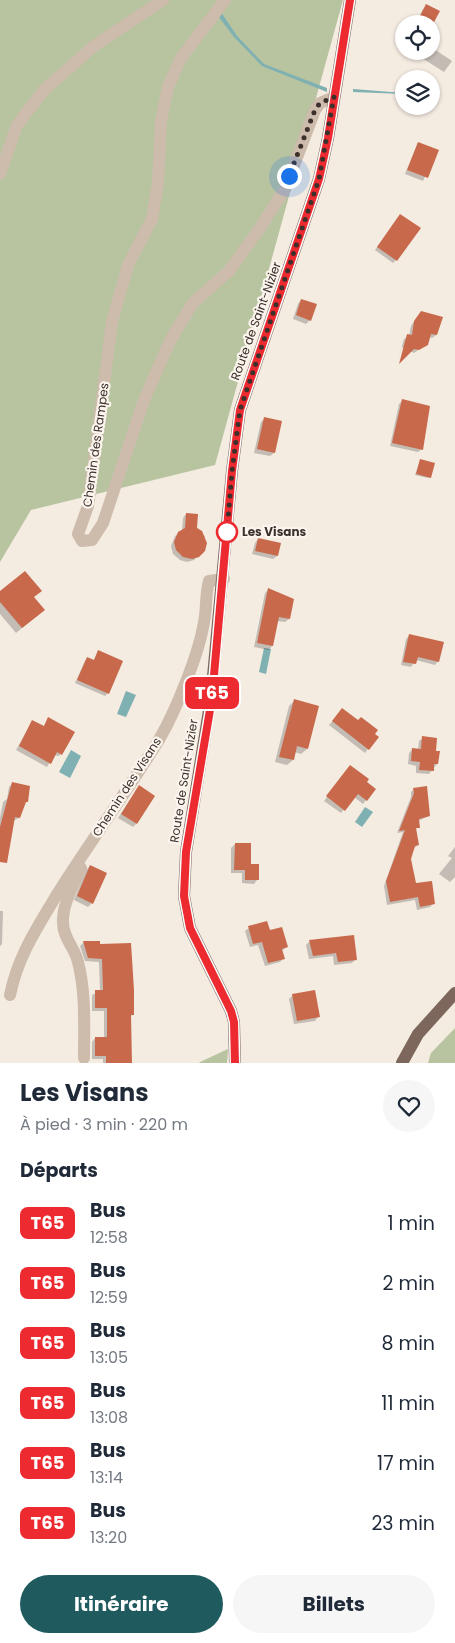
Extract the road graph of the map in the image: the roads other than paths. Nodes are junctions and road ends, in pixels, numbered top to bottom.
1 (163, 0) edge
2 (225, 0) edge
3 (350, 0) edge
4 (334, 97) junction
5 (0, 174) edge
6 (224, 579) junction
7 (95, 836) junction
8 (455, 993) edge
9 (10, 995) dead end
10 (84, 1058) dead end
11 (403, 1062) edge
12 (235, 1063) edge

1 - 5 street
2 - 4 street, Chemin des Rampes
3 - 4 main road, Route de Saint-Nizier
4 - 6 main road, Route de Saint-Nizier
6 - 7 street, Chemin des Visans
6 - 12 main road, Route de Saint-Nizier
7 - 9 street, Chemin des Visans
7 - 10 street
8 - 11 main road

